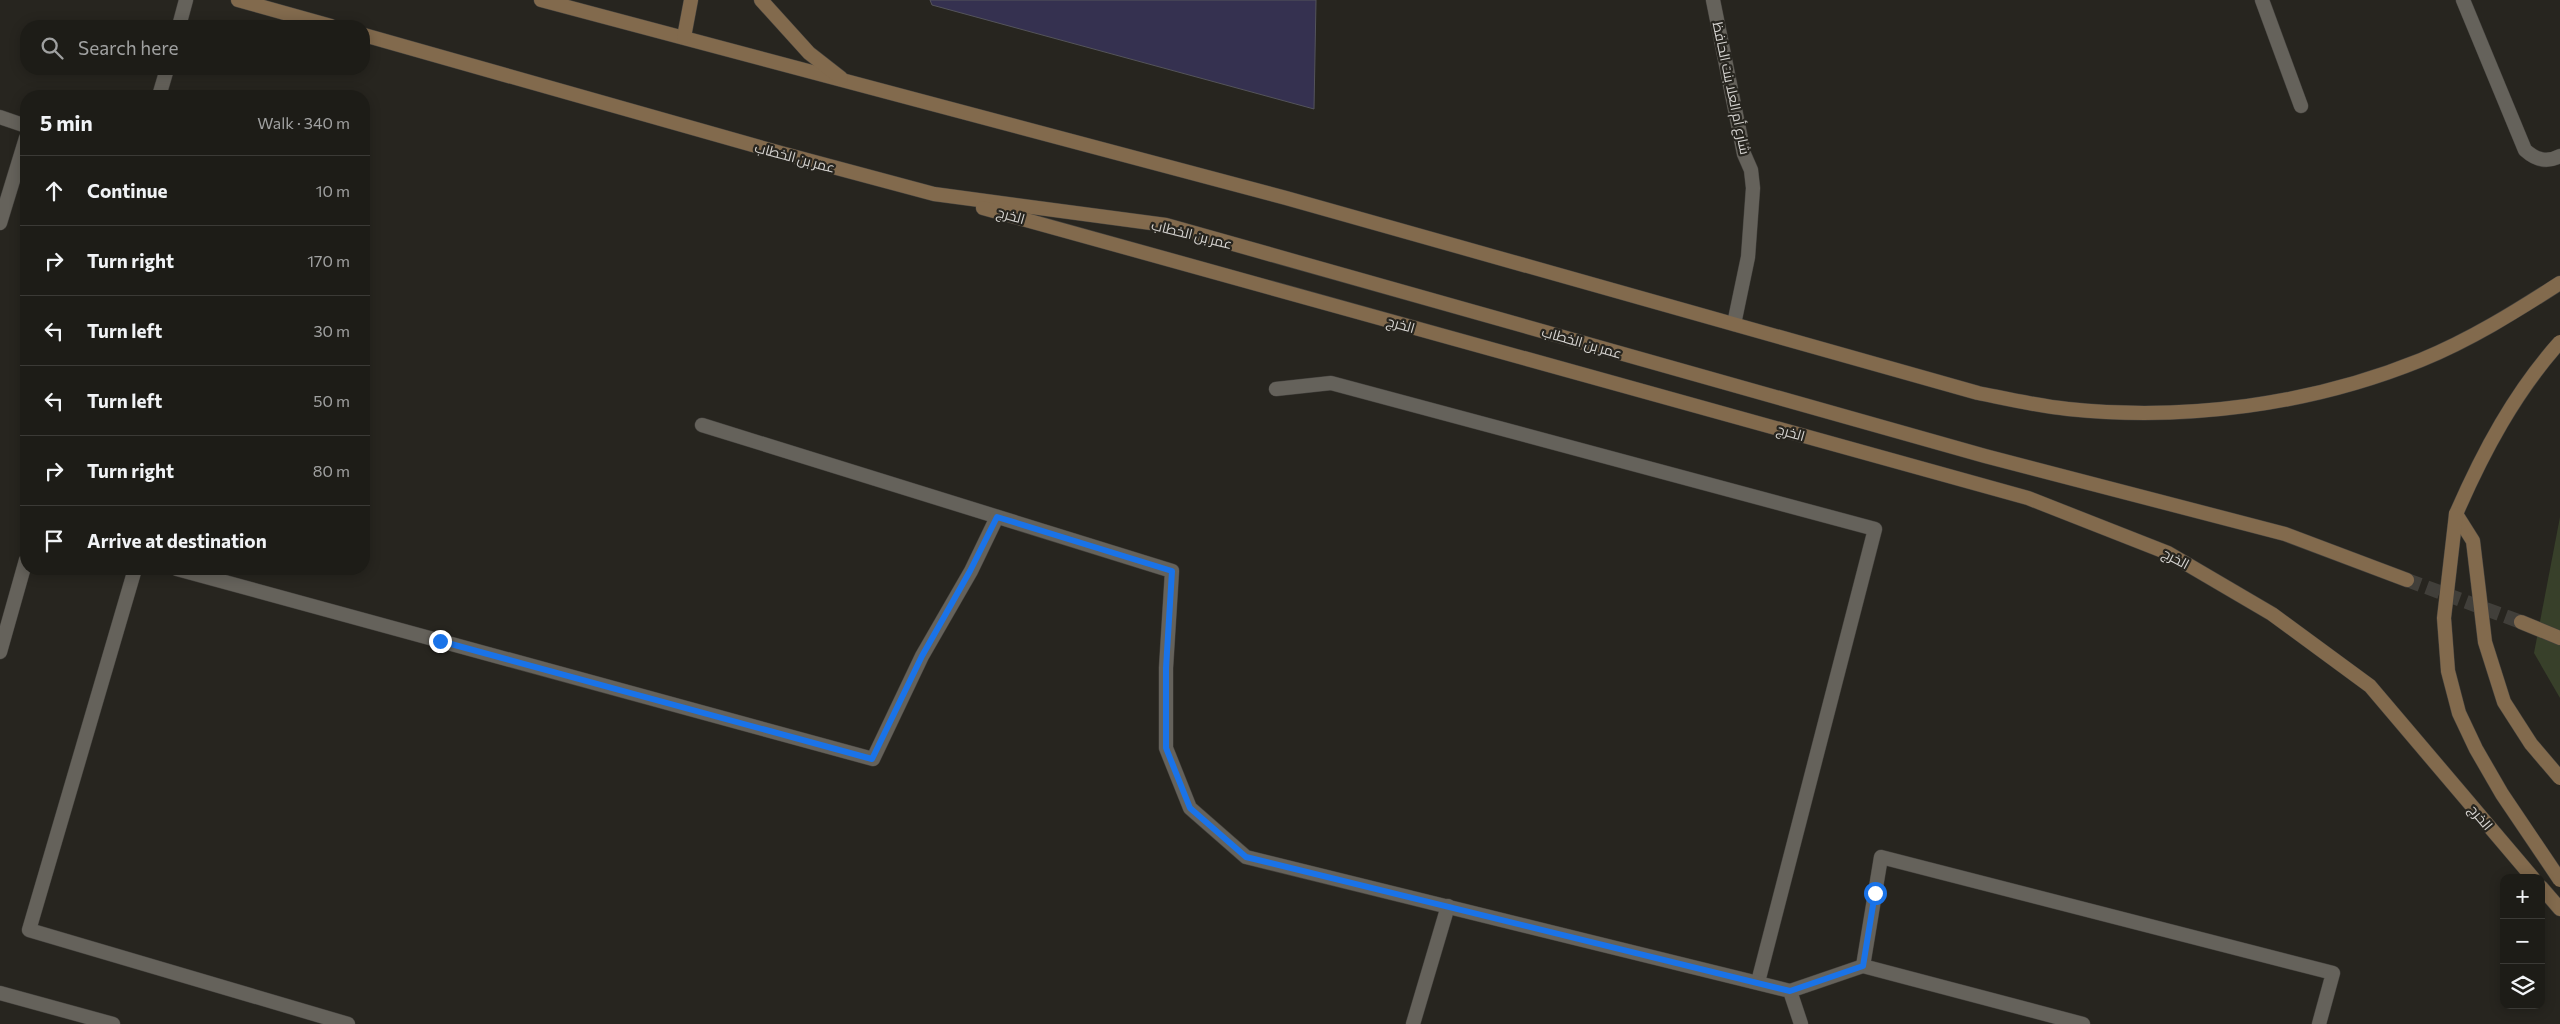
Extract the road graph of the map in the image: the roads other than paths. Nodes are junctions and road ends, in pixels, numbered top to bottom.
1 (186, 0) edge
2 (238, 0) edge
3 (541, 0) edge
4 (691, 0) edge
5 (761, 0) edge
6 (1713, 0) edge
7 (2262, 0) edge
8 (2463, 0) edge
9 (181, 20) edge
10 (310, 20) edge
11 (370, 37) edge
12 (684, 37) junction
13 (165, 75) edge
14 (845, 81) junction
15 (161, 90) edge
16 (2301, 106) dead end
17 (0, 117) edge
18 (20, 124) edge
19 (2560, 156) edge
20 (20, 158) edge
21 (934, 194) junction
22 (0, 224) edge
23 (2560, 283) edge
24 (1734, 324) junction
25 (2560, 342) edge
26 (1276, 388) dead end
27 (702, 425) dead end
28 (2456, 514) junction
29 (997, 517) junction
30 (22, 575) edge
31 (132, 575) edge
32 (199, 575) edge
33 (2407, 580) tunnel mouth
34 (2520, 622) tunnel mouth
35 (2560, 638) edge
36 (0, 652) edge
37 (2560, 778) edge
38 (2530, 874) edge
39 (2560, 880) edge
40 (2545, 892) edge
41 (1448, 906) junction
42 (2560, 909) edge
43 (1863, 966) junction
44 (1758, 982) junction
45 (1790, 991) junction
46 (0, 993) edge
47 (113, 1024) edge
48 (348, 1024) edge
49 (1413, 1024) edge
50 (1801, 1024) edge
51 (2083, 1024) edge
52 (2319, 1024) edge

1 - 9 street
2 - 10 main road
3 - 12 main road
4 - 12 main road
5 - 14 main road
6 - 24 street, شارع أم العلا بنت الحافظ
7 - 16 street
8 - 19 street
11 - 21 main road, عمر بن الخطاب
12 - 14 main road
13 - 15 street
14 - 24 main road
17 - 18 street
20 - 22 street
21 - 33 main road, عمر بن الخطاب
21 - 38 main road, الخرج
23 - 24 main road
25 - 28 main road, bridge
26 - 44 street
27 - 29 street
28 - 37 main road, bridge
28 - 39 main road, bridge
29 - 32 street
29 - 41 street
30 - 36 street
31 - 48 street
34 - 35 main road
40 - 42 main road
41 - 44 street
41 - 49 street
43 - 45 street
43 - 51 street
43 - 52 street
44 - 45 street
45 - 50 street
46 - 47 street

